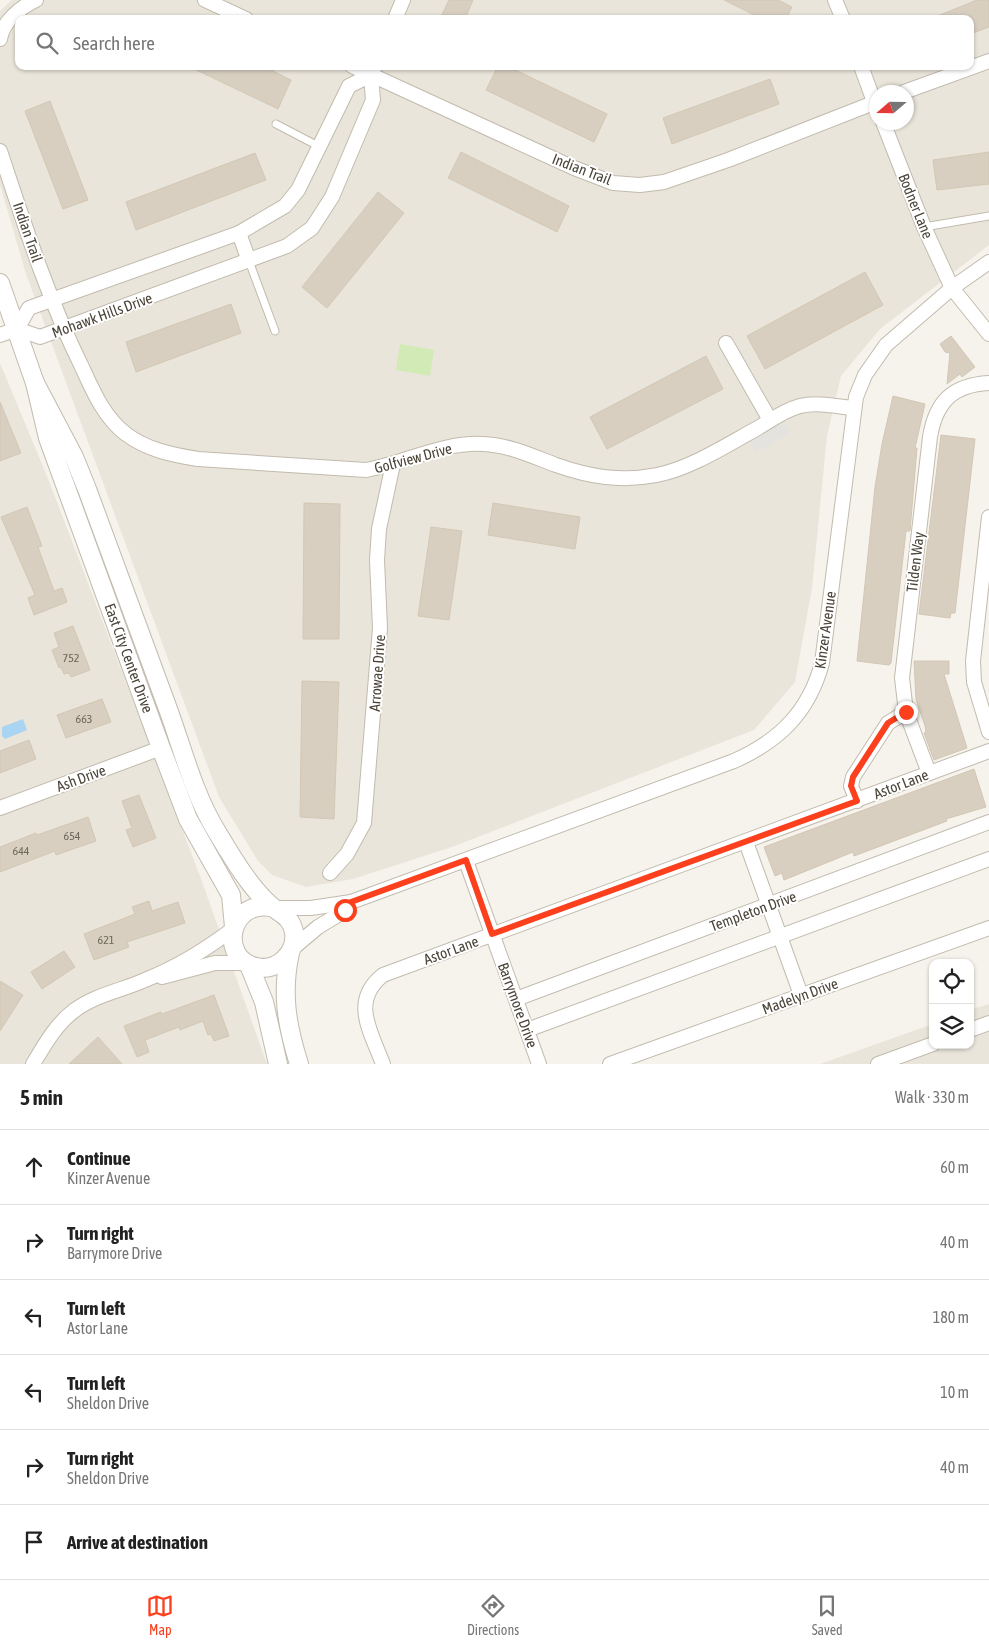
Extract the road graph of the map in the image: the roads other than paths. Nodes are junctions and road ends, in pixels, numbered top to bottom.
1 (36, 0) edge
2 (205, 0) edge
3 (403, 0) edge
4 (836, 0) edge
5 (237, 15) edge
6 (397, 15) edge
7 (842, 15) edge
8 (0, 38) edge
9 (989, 61) edge
10 (974, 66) edge
11 (863, 70) edge
12 (964, 70) edge
13 (373, 71) edge
14 (869, 86) edge
15 (914, 88) edge
16 (869, 107) edge
17 (276, 124) dead end
18 (886, 130) edge
19 (320, 147) junction
20 (0, 150) edge
21 (989, 216) edge
22 (924, 227) junction
23 (238, 233) junction
24 (249, 261) junction
25 (989, 262) edge
26 (0, 282) edge
27 (952, 288) junction
28 (52, 300) junction
29 (57, 314) joint
30 (17, 328) junction
31 (64, 328) junction
32 (275, 331) dead end
33 (989, 334) edge
34 (0, 335) edge
35 (726, 343) dead end
36 (35, 383) junction
37 (989, 383) edge
38 (852, 408) junction
39 (770, 420) junction
40 (393, 464) junction
41 (989, 518) edge
42 (906, 712) junction
43 (989, 732) edge
44 (161, 748) junction
45 (989, 751) edge
46 (929, 773) junction
47 (857, 801) junction
48 (0, 808) edge
49 (989, 822) edge
50 (746, 842) junction
51 (989, 859) edge
52 (466, 860) junction
53 (330, 873) dead end
54 (351, 902) junction
55 (768, 905) junction
56 (273, 908) junction
57 (234, 927) junction
58 (989, 928) edge
59 (492, 934) junction
60 (780, 936) junction
61 (291, 950) junction
62 (248, 964) junction
63 (146, 980) junction
64 (801, 995) junction
65 (516, 999) junction
66 (989, 1023) edge
67 (974, 1029) edge
68 (527, 1030) junction
69 (929, 1045) edge
70 (33, 1064) edge
71 (278, 1064) edge
72 (299, 1064) edge
73 (383, 1064) edge
74 (539, 1064) edge
75 (610, 1064) edge
76 (878, 1064) edge

1 - 8 street
2 - 5 street
3 - 6 street
4 - 7 street
9 - 10 street
11 - 14 street
12 - 15 street
13 - 16 street, Indian Trail
13 - 19 street, Mohawk Hills Drive
13 - 24 street, Mohawk Hills Drive
17 - 19 lane
18 - 22 street, Bodner Lane
19 - 23 street, Mohawk Hills Drive
20 - 28 street, Indian Trail
21 - 22 lane
22 - 27 street, Bodner Lane
23 - 24 street
23 - 28 street, Mohawk Hills Drive
24 - 31 street, Mohawk Hills Drive
24 - 32 lane
25 - 27 street, Kinzer Avenue
26 - 30 street, East City Center Drive
27 - 33 street, Bodner Lane
27 - 38 street, Kinzer Avenue
28 - 29 street, Indian Trail
28 - 30 street, Mohawk Hills Drive
29 - 31 street, Golfview Drive
30 - 31 street, Mohawk Hills Drive
30 - 34 street
30 - 36 street, East City Center Drive
31 - 40 street, Golfview Drive
35 - 39 street
36 - 44 street, East City Center Drive
36 - 56 street, East City Center Drive
37 - 42 street, Tilden Way
38 - 39 street, Golfview Drive
38 - 52 street, Kinzer Avenue
39 - 40 street, Golfview Drive
40 - 53 street, Arrowae Drive
41 - 43 street
42 - 46 street, Tilden Way
42 - 47 street
44 - 48 street, Ash Drive
44 - 57 street, East City Center Drive
45 - 46 street, Astor Lane
46 - 47 street, Astor Lane
47 - 50 street, Astor Lane
49 - 55 street, Templeton Drive
50 - 55 street
50 - 59 street, Astor Lane
51 - 60 street
52 - 54 street, Kinzer Avenue
52 - 59 street, Barrymore Drive
54 - 56 street, Kinzer Avenue
54 - 61 street, Kinzer Avenue
55 - 60 street
55 - 65 street, Templeton Drive
56 - 57 street
56 - 61 street
57 - 62 street
57 - 63 street
58 - 64 street, Madelyn Drive
59 - 65 street, Barrymore Drive
59 - 73 street, Astor Lane
60 - 64 street
60 - 68 street
61 - 62 street
61 - 72 street
62 - 63 street
62 - 71 street
63 - 70 street
64 - 75 street, Madelyn Drive
65 - 68 street, Barrymore Drive
66 - 67 street
68 - 74 street, Barrymore Drive
69 - 76 street

